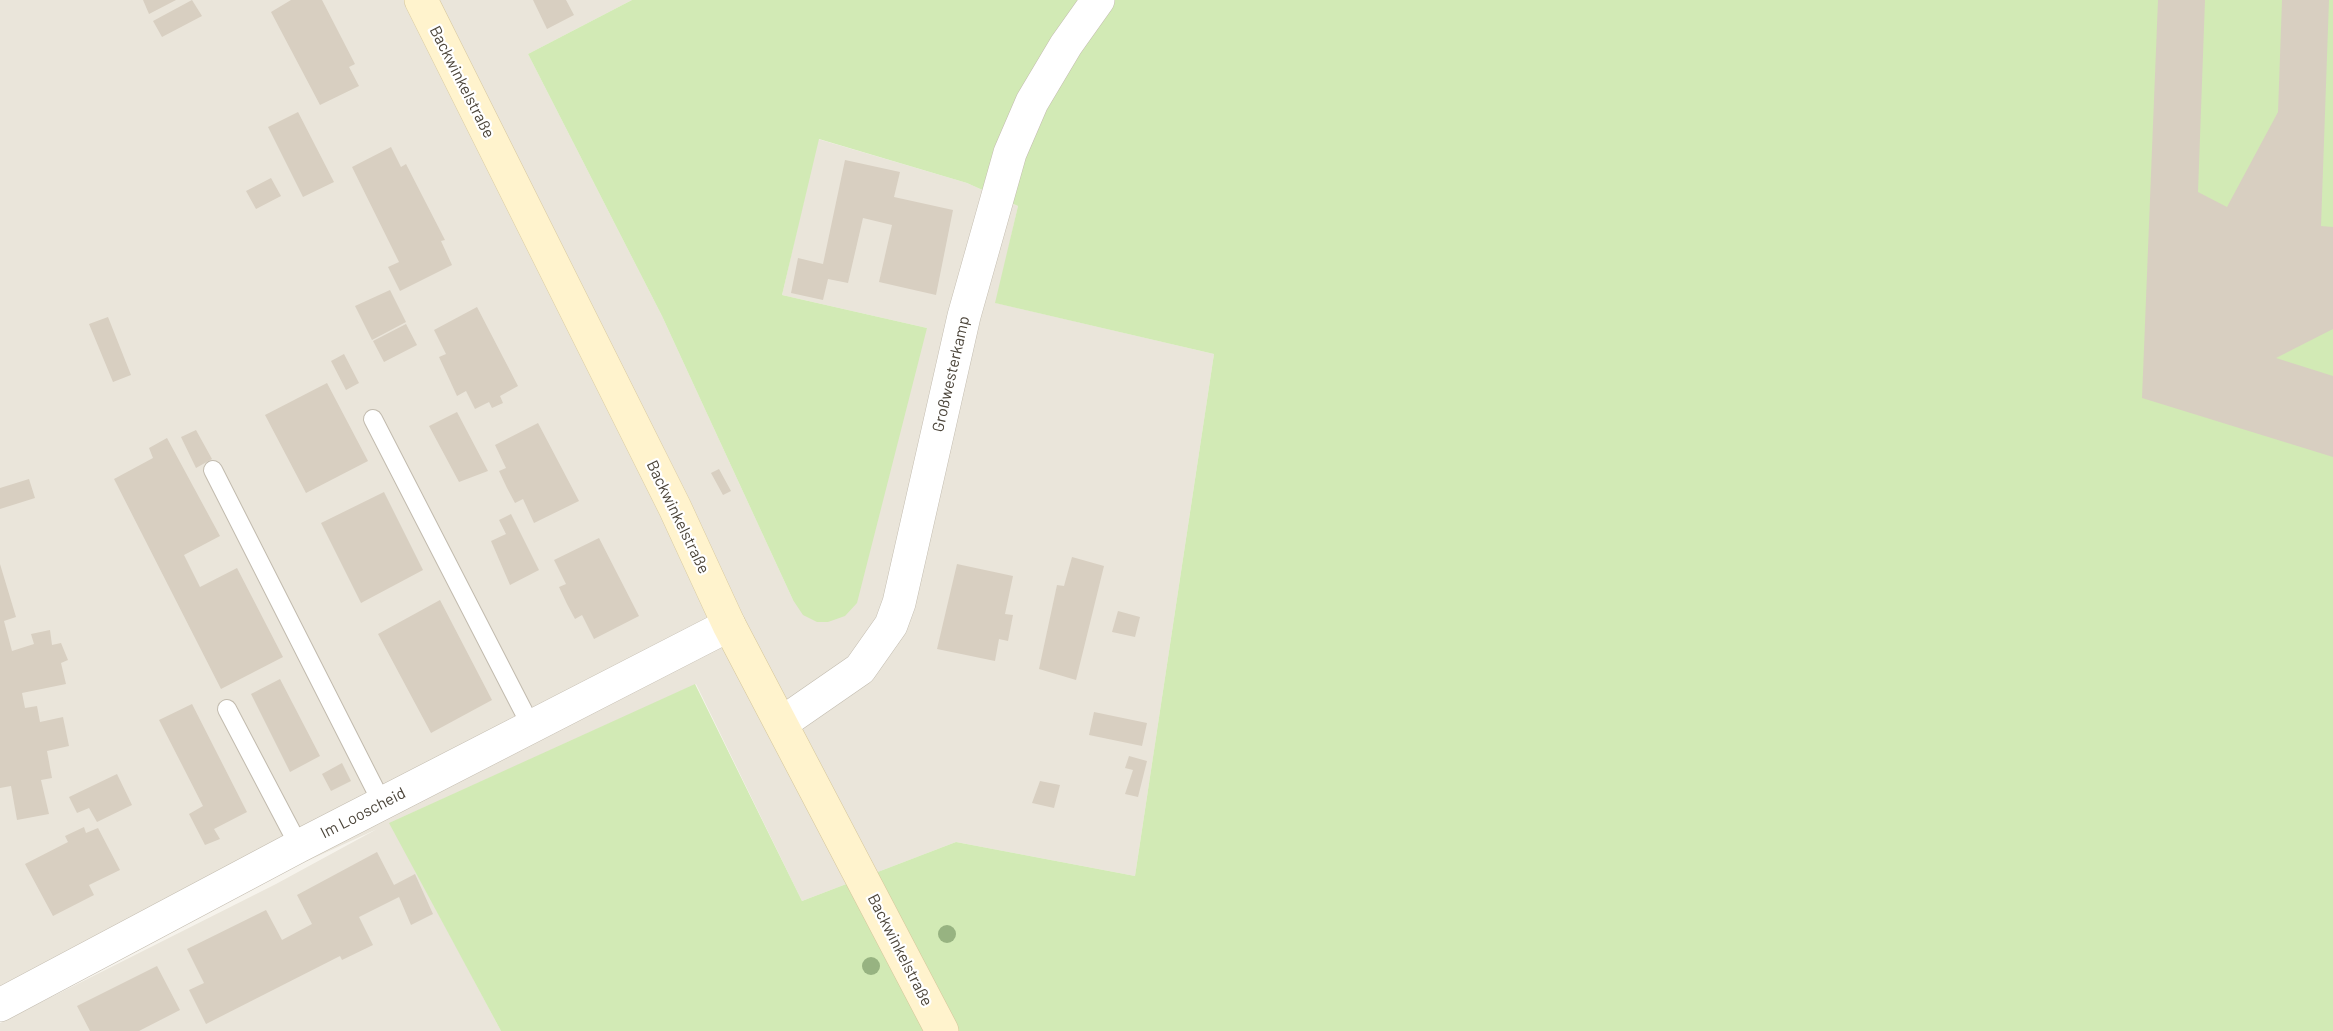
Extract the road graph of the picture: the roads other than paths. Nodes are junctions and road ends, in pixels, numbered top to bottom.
1 (421, 0) edge
2 (1098, 0) edge
3 (373, 419) dead end
4 (213, 470) dead end
5 (729, 625) junction
6 (227, 709) dead end
7 (782, 723) junction
8 (531, 726) junction
9 (382, 803) junction
10 (299, 846) junction
11 (0, 1005) edge
12 (942, 1031) edge

1 - 5 main road, Backwinkelstraße
2 - 7 street, Großwesterkamp
3 - 8 lane
4 - 9 lane
5 - 7 main road, Backwinkelstraße
5 - 8 street, Im Looscheid
6 - 10 lane
7 - 12 main road, Backwinkelstraße
8 - 9 street, Im Looscheid
9 - 10 street, Im Looscheid
10 - 11 street, Im Looscheid

